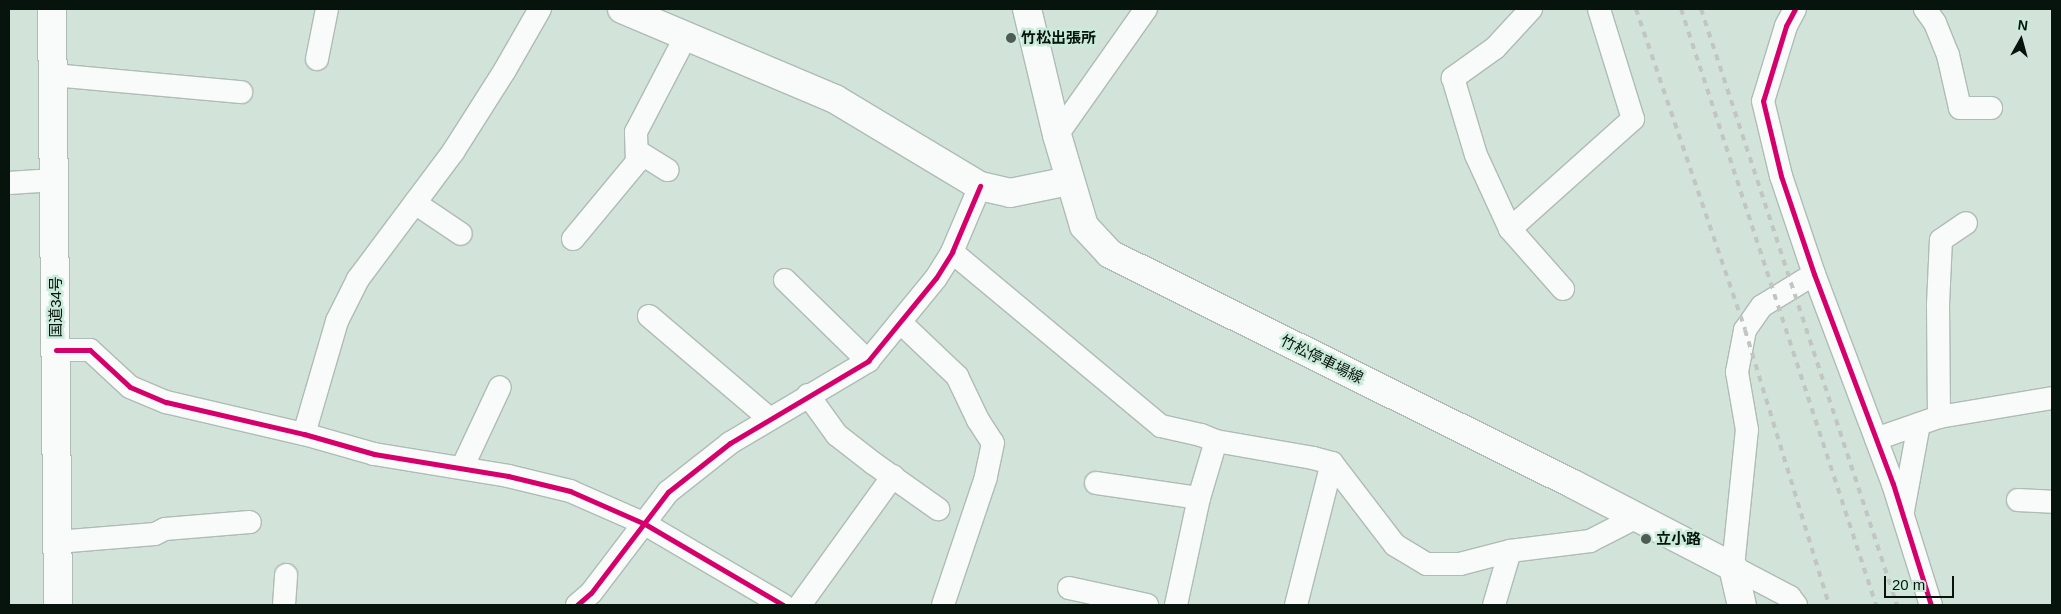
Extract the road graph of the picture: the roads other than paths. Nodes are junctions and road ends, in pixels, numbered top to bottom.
1 (52, 9) edge
2 (327, 9) edge
3 (540, 9) edge
4 (622, 9) edge
5 (1027, 9) edge
6 (1146, 9) edge
7 (1532, 9) edge
8 (1599, 9) edge
9 (1795, 9) edge
10 (1925, 9) edge
11 (686, 36) junction
12 (318, 59) dead end
13 (53, 76) junction
14 (241, 92) dead end
15 (1990, 108) dead end
16 (1057, 135) junction
17 (637, 151) junction
18 (668, 170) dead end
19 (55, 180) junction
20 (1070, 181) junction
21 (9, 183) edge
22 (980, 186) junction
23 (415, 203) junction
24 (1966, 223) dead end
25 (1510, 229) junction
26 (461, 234) dead end
27 (573, 239) dead end
28 (952, 252) junction
29 (1814, 274) junction
30 (785, 280) dead end
31 (1563, 289) dead end
32 (649, 316) dead end
33 (900, 322) junction
34 (56, 350) junction
35 (868, 361) junction
36 (500, 387) dead end
37 (808, 395) junction
38 (2052, 398) edge
39 (769, 418) junction
40 (1929, 421) junction
41 (304, 434) junction
42 (1876, 439) junction
43 (1216, 441) junction
44 (1332, 464) junction
45 (462, 468) junction
46 (894, 476) junction
47 (1096, 484) dead end
48 (1199, 498) junction
49 (2018, 500) dead end
50 (2052, 502) edge
51 (938, 509) dead end
52 (1903, 514) junction
53 (1637, 517) junction
54 (250, 522) dead end
55 (645, 524) junction
56 (58, 542) junction
57 (1510, 551) junction
58 (1732, 567) junction
59 (286, 575) dead end
60 (1069, 588) dead end
61 (58, 605) edge
62 (284, 605) edge
63 (577, 605) edge
64 (783, 605) edge
65 (800, 605) edge
66 (943, 605) edge
67 (1148, 605) edge
68 (1176, 605) edge
69 (1296, 605) edge
70 (1494, 605) edge
71 (1742, 605) edge
72 (1796, 605) edge
73 (1931, 605) edge

1 - 13 main road, 国道34号
2 - 12 street
3 - 23 street
4 - 11 main road
5 - 16 main road, 竹松停車場線
6 - 16 street
7 - 25 street
8 - 25 street
9 - 29 street
10 - 15 street
11 - 17 street
11 - 22 main road
13 - 14 street
13 - 19 main road, 国道34号
16 - 20 main road, 竹松停車場線
17 - 18 street
17 - 27 street
19 - 21 street
19 - 34 main road, 国道34号
20 - 22 main road
20 - 53 main road, 竹松停車場線
22 - 28 street
23 - 26 street
23 - 41 street
24 - 40 street
25 - 31 street
28 - 33 street
28 - 43 street
29 - 42 street
29 - 58 street
30 - 35 street
32 - 39 street
33 - 35 street
33 - 66 street
34 - 41 street
34 - 56 main road, 国道34号
35 - 37 street
36 - 45 street
37 - 39 street
37 - 46 street
38 - 40 street
39 - 55 street
40 - 42 street
40 - 52 street
41 - 45 street
42 - 52 street
43 - 44 street
43 - 48 street
44 - 57 street
44 - 69 street
45 - 55 street
46 - 51 street
46 - 65 street
47 - 48 street
48 - 68 street
49 - 50 street
52 - 73 street
53 - 57 street
53 - 58 main road, 竹松停車場線
54 - 56 street
55 - 63 street
55 - 64 street
56 - 61 main road, 国道34号
57 - 70 street
58 - 71 main road
58 - 72 street
59 - 62 street
60 - 67 street

